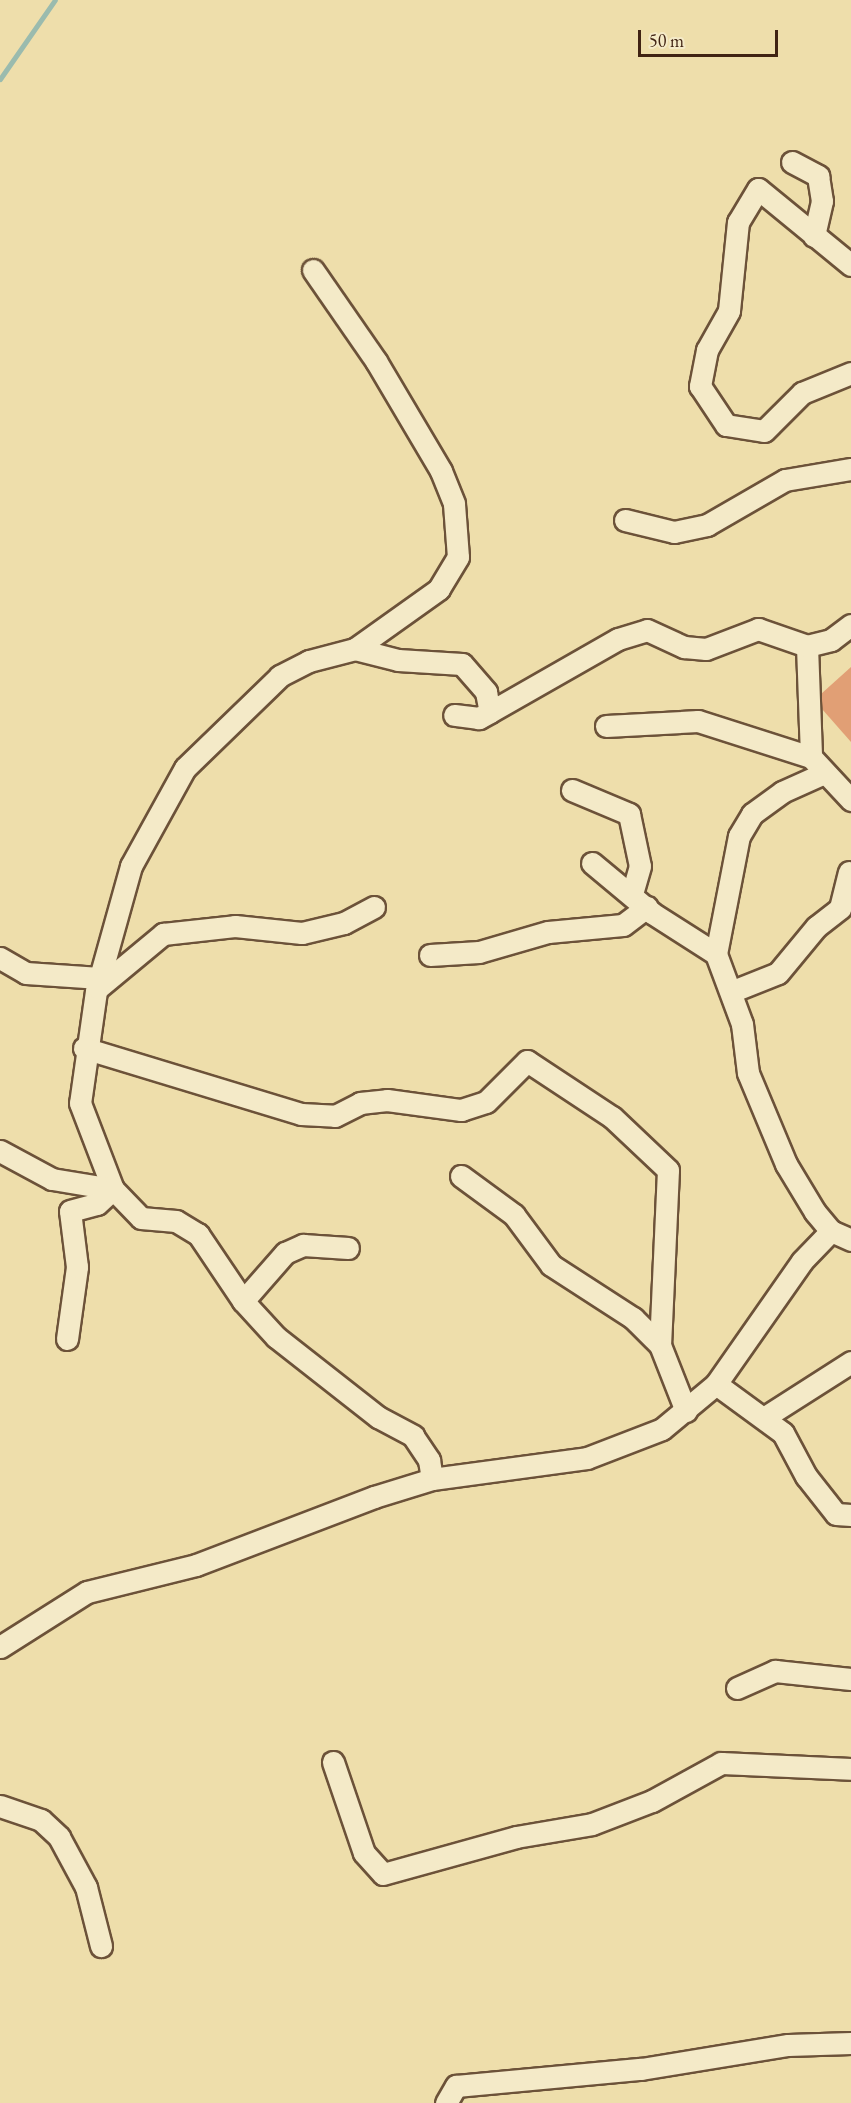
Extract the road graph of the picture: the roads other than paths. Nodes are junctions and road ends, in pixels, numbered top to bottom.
1 (792, 162) dead end
2 (814, 236) junction
3 (851, 265) edge
4 (313, 270) dead end
5 (851, 374) edge
6 (851, 469) edge
7 (624, 519) dead end
8 (851, 625) edge
9 (807, 646) junction
10 (356, 649) junction
11 (490, 712) junction
12 (454, 715) dead end
13 (606, 726) dead end
14 (816, 766) junction
15 (572, 790) dead end
16 (851, 800) edge
17 (592, 862) dead end
18 (850, 870) edge
19 (639, 901) junction
20 (374, 907) dead end
21 (716, 954) junction
22 (430, 955) dead end
23 (0, 958) edge
24 (98, 984) junction
25 (733, 991) junction
26 (84, 1048) junction
27 (0, 1151) edge
28 (460, 1176) dead end
29 (113, 1189) junction
30 (831, 1231) junction
31 (851, 1240) edge
32 (348, 1248) dead end
33 (243, 1301) junction
34 (67, 1339) dead end
35 (660, 1346) junction
36 (851, 1362) edge
37 (716, 1384) junction
38 (686, 1411) junction
39 (765, 1417) junction
40 (432, 1479) junction
41 (851, 1515) edge
42 (0, 1647) edge
43 (851, 1679) edge
44 (737, 1688) dead end
45 (333, 1762) dead end
46 (851, 1769) edge
47 (0, 1806) edge
48 (100, 1946) dead end
49 (851, 2043) edge
50 (446, 2103) edge

1 - 2 street
2 - 3 street
2 - 5 street
4 - 10 street
6 - 7 street
8 - 9 street
9 - 11 street
9 - 14 street
10 - 11 street
10 - 24 street
11 - 12 street
13 - 14 street
14 - 16 street
14 - 21 street
15 - 19 street
17 - 19 street
18 - 25 street
19 - 21 street
19 - 22 street
20 - 24 street
21 - 25 street
23 - 24 street
24 - 26 street
25 - 30 street
26 - 29 street
26 - 35 street
27 - 29 street
28 - 35 street
29 - 33 street
29 - 34 street
30 - 31 street
30 - 37 street
32 - 33 street
33 - 40 street
35 - 38 street
36 - 39 street
37 - 38 street
37 - 39 street
38 - 40 street
39 - 41 street
40 - 42 street
43 - 44 street
45 - 46 street
47 - 48 street
49 - 50 street

